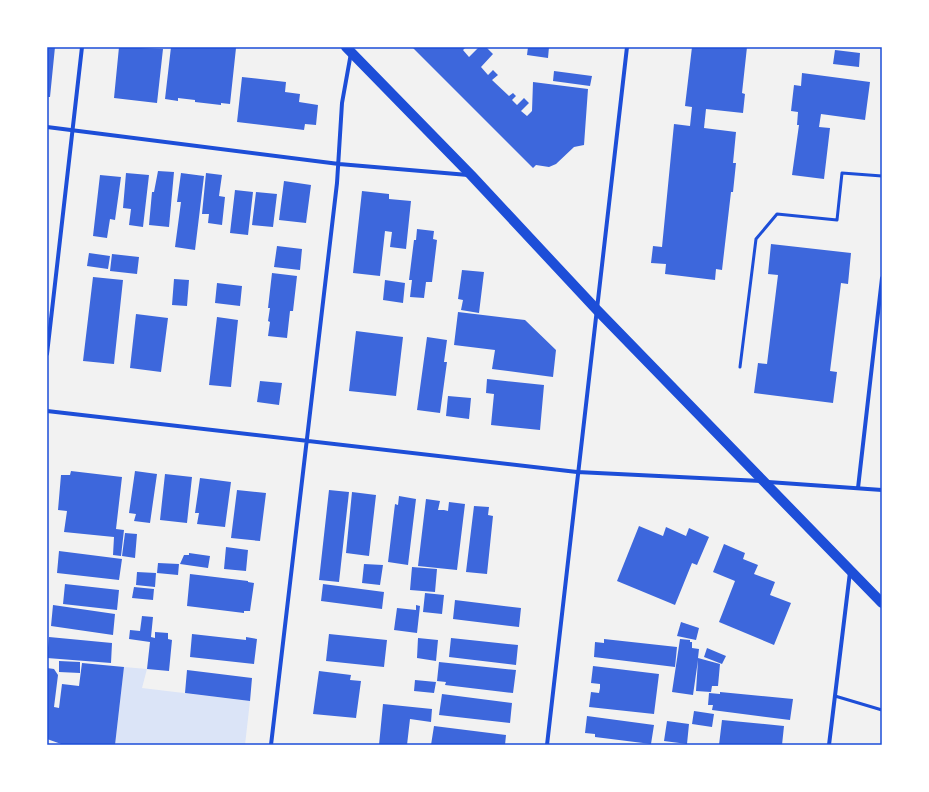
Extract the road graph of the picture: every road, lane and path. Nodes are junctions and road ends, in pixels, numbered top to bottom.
1 (82, 47) edge
2 (627, 47) edge
3 (350, 49) edge
4 (47, 127) edge
5 (73, 130) junction
6 (339, 164) junction
7 (471, 175) junction
8 (882, 176) edge
9 (882, 278) edge
10 (597, 310) junction
11 (47, 354) edge
12 (740, 367) dead end
13 (47, 411) edge
14 (307, 441) junction
15 (577, 472) junction
16 (765, 482) junction
17 (858, 488) junction
18 (882, 490) edge
19 (850, 570) junction
20 (882, 603) edge
21 (835, 696) junction
22 (882, 710) edge
23 (271, 745) edge
24 (547, 745) edge
25 (829, 745) edge

1 - 5 street
2 - 10 street
3 - 6 street
3 - 7 main road
4 - 5 street
5 - 6 street
5 - 11 street
6 - 7 street
6 - 14 street
7 - 10 main road
8 - 12 lane
9 - 17 street
10 - 15 street
10 - 16 main road
13 - 14 street
14 - 15 street
14 - 23 street
15 - 16 street
15 - 24 street
16 - 17 street
16 - 19 main road
17 - 18 street
19 - 20 main road
19 - 21 street
21 - 22 lane
21 - 25 street

